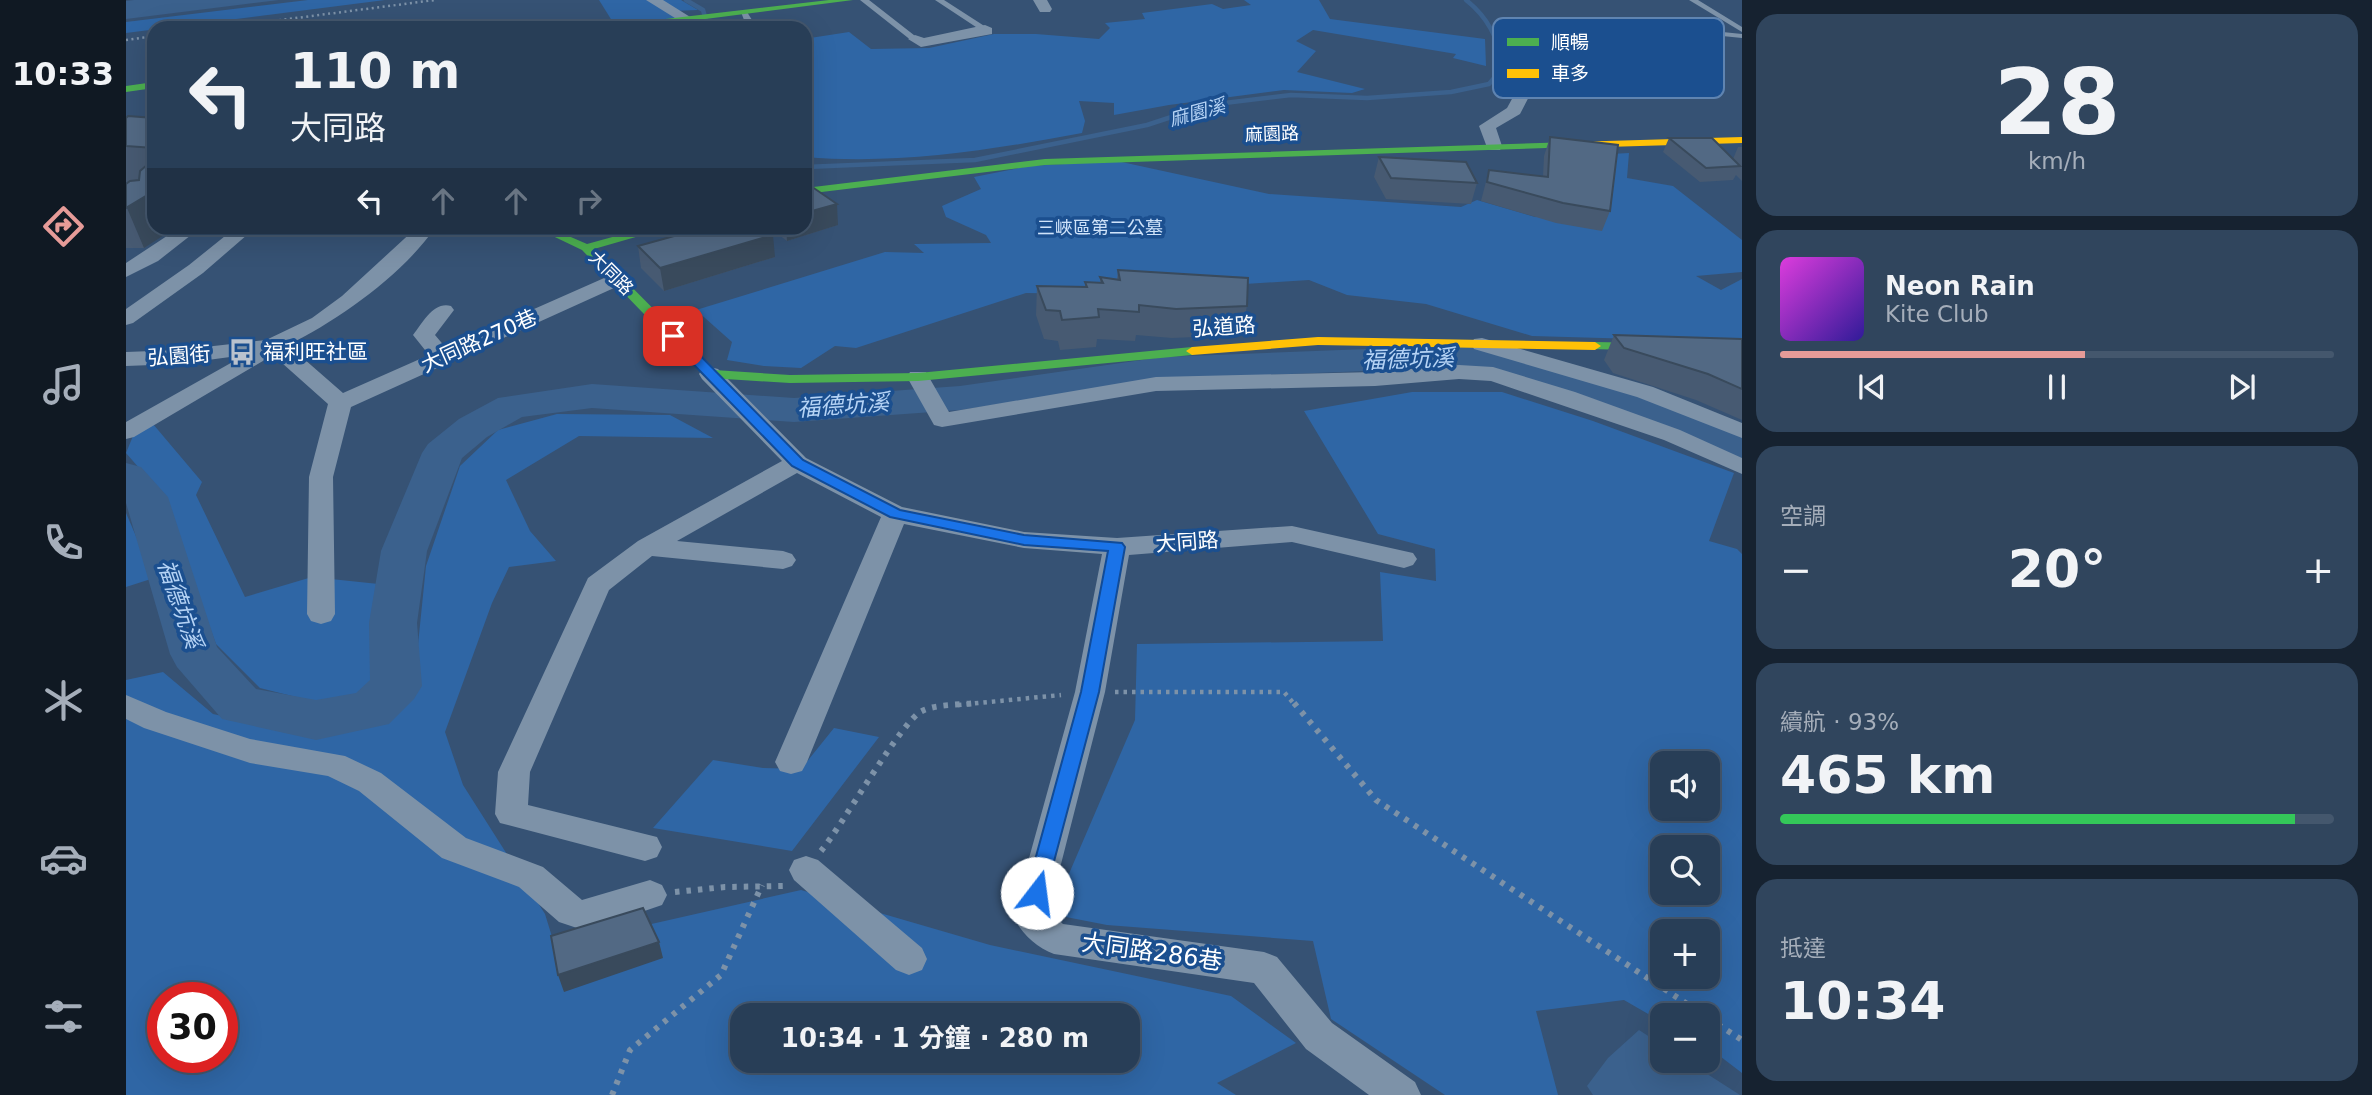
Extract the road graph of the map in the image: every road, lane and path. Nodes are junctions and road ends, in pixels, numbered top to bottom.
1 (435, 0) edge
2 (653, 0) edge
3 (849, 0) edge
4 (864, 0) edge
5 (939, 0) edge
6 (1693, 0) edge
7 (744, 18) edge
8 (1722, 18) edge
9 (1724, 19) edge
10 (688, 20) junction
11 (273, 21) edge
12 (679, 21) edge
13 (985, 29) joint
14 (1742, 30) edge
15 (1724, 34) edge
16 (1742, 36) edge
17 (147, 37) edge
18 (915, 38) joint
19 (126, 40) edge
20 (147, 86) edge
21 (126, 89) edge
22 (1520, 98) edge
23 (1742, 140) edge
24 (1494, 146) junction
25 (812, 190) edge
26 (181, 235) edge
27 (237, 235) edge
28 (419, 235) edge
29 (557, 235) edge
30 (632, 235) edge
31 (586, 248) junction
32 (126, 271) edge
33 (618, 279) junction
34 (444, 310) dead end
35 (126, 319) edge
36 (274, 344) junction
37 (1482, 344) junction
38 (1742, 349) edge
39 (443, 358) junction
40 (126, 359) edge
41 (710, 374) junction
42 (921, 383) junction
43 (340, 403) junction
44 (1742, 431) edge
45 (126, 432) edge
46 (797, 463) junction
47 (1742, 467) edge
48 (895, 514) junction
49 (647, 547) junction
50 (1117, 547) junction
51 (1404, 559) dead end
52 (783, 560) dead end
53 (321, 614) dead end
54 (1090, 692) junction
55 (126, 706) edge
56 (791, 762) dead end
57 (645, 847) dead end
58 (806, 870) junction
59 (762, 886) junction
60 (650, 895) joint
61 (909, 959) dead end
62 (1686, 1003) edge
63 (1720, 1025) edge
64 (1742, 1040) edge
65 (612, 1095) edge
66 (1401, 1095) edge

1 - 11 path
2 - 10 street
3 - 7 street
4 - 18 lane
5 - 13 lane
6 - 8 lane
7 - 10 street
9 - 14 lane
10 - 12 street
13 - 18 street
15 - 16 lane
17 - 19 path
20 - 21 street
22 - 24 street
23 - 24 street, 麻園路
24 - 25 street, 麻園路
26 - 32 street
27 - 35 street
28 - 36 street, 弘園街
29 - 31 street, 大同路
30 - 31 street
31 - 33 street, 大同路
33 - 39 street, 大同路270巷
33 - 41 street, 大同路
34 - 39 street
36 - 40 street, 弘園街
36 - 43 street
36 - 45 street
37 - 38 street, 弘道路
37 - 42 street, 弘道路
37 - 44 street
39 - 43 street, 大同路270巷
41 - 42 street, 弘道路
41 - 46 street, 大同路
42 - 47 street
43 - 53 street
46 - 48 street, 大同路
46 - 49 street
48 - 50 street, 大同路
48 - 56 street
49 - 52 street
49 - 57 street
50 - 51 street, 大同路
50 - 54 street, 大同路286巷
54 - 58 path
54 - 62 path
54 - 66 street, 大同路286巷
55 - 60 street
58 - 59 path
58 - 61 street
59 - 60 path
59 - 65 path
63 - 64 path

